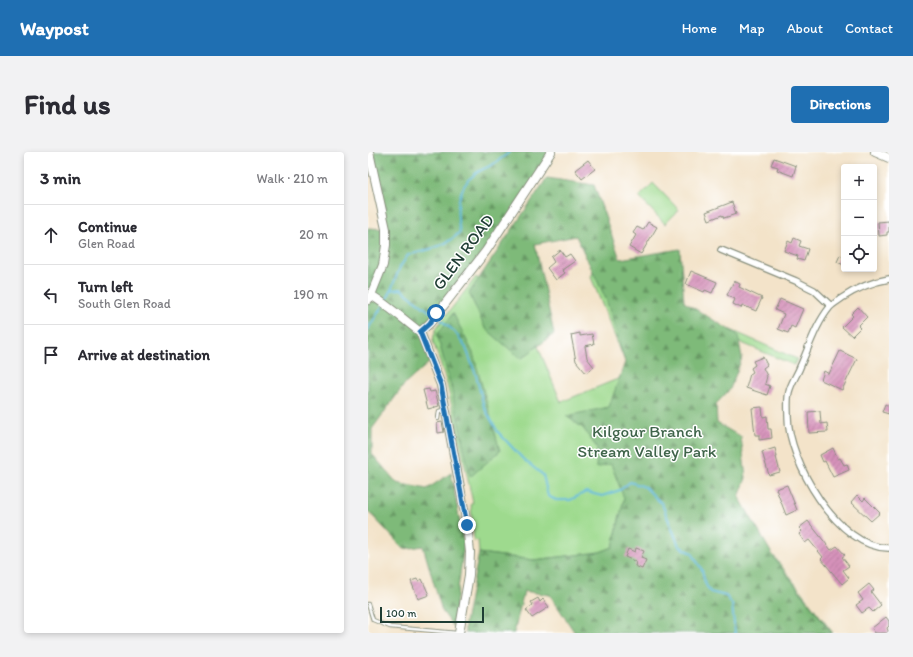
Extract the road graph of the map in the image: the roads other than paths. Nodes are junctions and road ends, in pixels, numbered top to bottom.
1 (369, 152) edge
2 (551, 152) edge
3 (875, 152) edge
4 (889, 158) edge
5 (721, 250) dead end
6 (889, 279) edge
7 (370, 298) edge
8 (831, 306) junction
9 (420, 332) junction
10 (446, 409) junction
11 (438, 419) dead end
12 (889, 548) edge
13 (368, 604) edge
14 (458, 633) edge

1 - 7 main road
2 - 9 main road, GLEN ROAD
3 - 4 main road
5 - 8 street
6 - 8 street
7 - 9 main road
8 - 12 street
9 - 10 main road
10 - 11 lane
10 - 14 main road
13 - 14 lane

